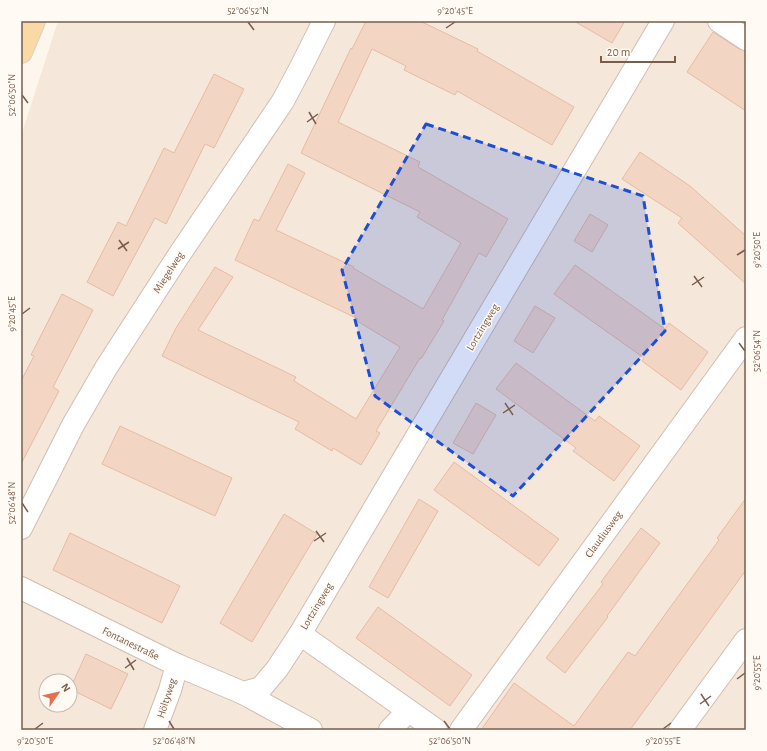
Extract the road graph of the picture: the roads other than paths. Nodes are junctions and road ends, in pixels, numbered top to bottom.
1 (34, 21) edge
2 (324, 21) edge
3 (664, 21) edge
4 (719, 21) edge
5 (746, 39) edge
6 (21, 52) edge
7 (746, 338) edge
8 (21, 528) edge
9 (21, 588) edge
10 (300, 634) junction
11 (746, 640) edge
12 (177, 665) junction
13 (243, 693) junction
14 (408, 711) junction
15 (155, 730) edge
16 (311, 730) edge
17 (390, 730) edge
18 (436, 730) edge
19 (461, 730) edge
20 (680, 730) edge

1 - 6 main road
2 - 8 street, Miegelweg
3 - 10 street, Lortzingweg
4 - 5 street
7 - 19 street, Claudiusweg
9 - 12 street, Fontanestraße
10 - 13 street
10 - 14 street
11 - 20 street
12 - 13 street, Fontanestraße
12 - 15 street, Höltyweg
13 - 16 street, Fontanestraße
14 - 17 street
14 - 18 street

